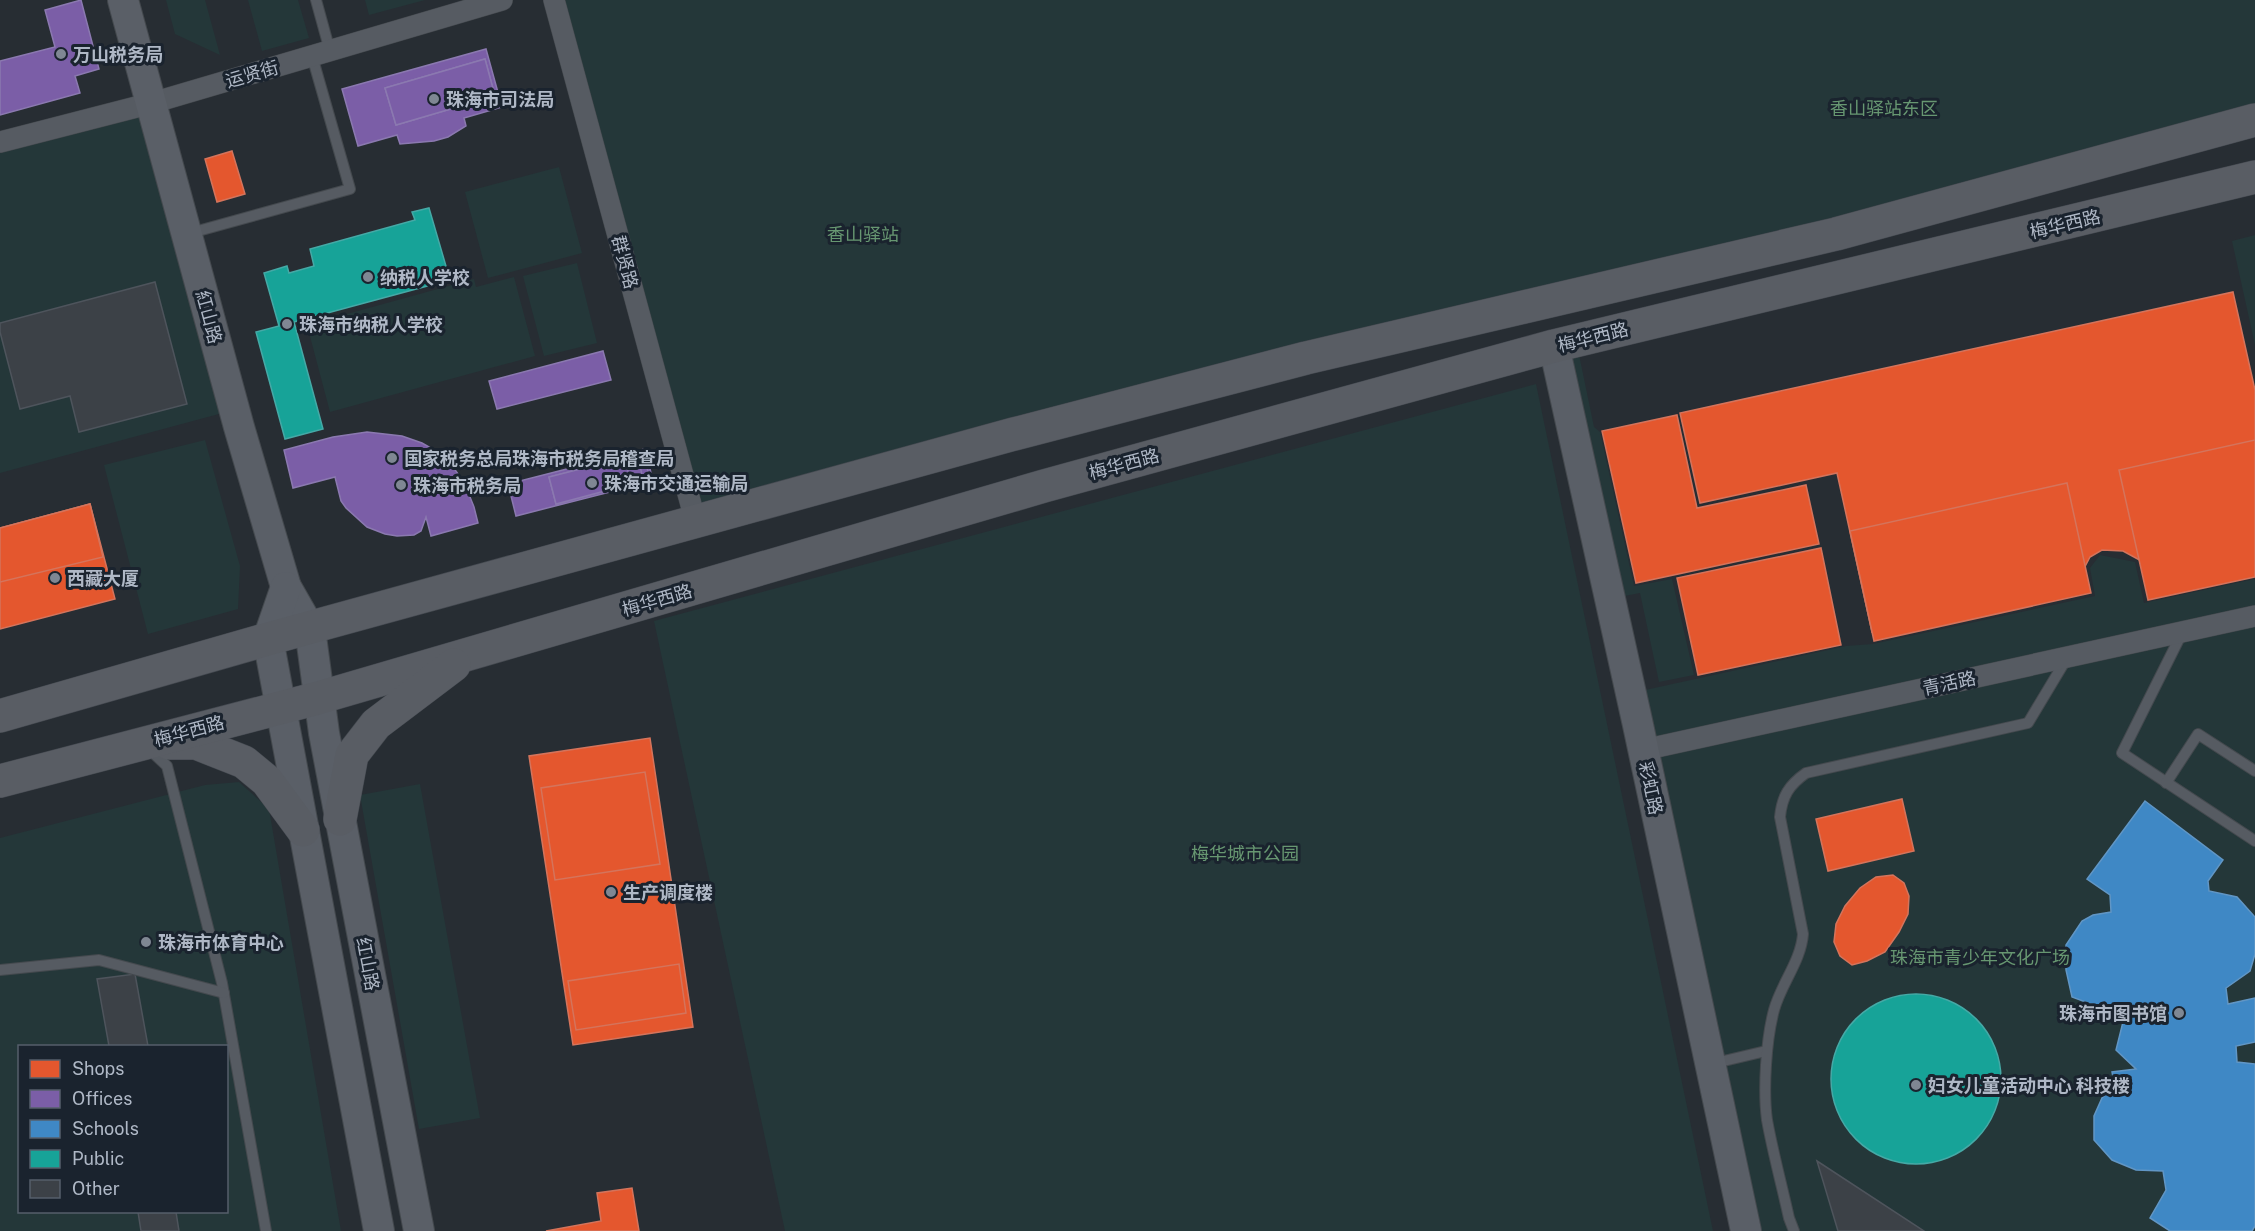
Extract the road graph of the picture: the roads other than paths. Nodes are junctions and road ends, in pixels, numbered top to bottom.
1 (123, 0) edge
2 (316, 0) edge
3 (502, 0) edge
4 (554, 0) edge
5 (321, 53) junction
6 (152, 103) junction
7 (2255, 120) edge
8 (0, 142) edge
9 (2247, 181) edge
10 (187, 234) junction
11 (1554, 346) junction
12 (696, 523) junction
13 (286, 587) junction
14 (2255, 616) edge
15 (310, 629) junction
16 (2183, 632) junction
17 (268, 639) junction
18 (467, 656) junction
19 (2067, 657) junction
20 (318, 698) junction
21 (280, 707) junction
22 (0, 716) edge
23 (143, 743) junction
24 (1643, 750) junction
25 (2255, 771) edge
26 (0, 781) edge
27 (2166, 783) junction
28 (340, 819) junction
29 (303, 830) junction
30 (2255, 841) edge
31 (0, 970) edge
32 (224, 993) junction
33 (1766, 1051) junction
34 (1710, 1064) junction
35 (266, 1231) edge
36 (379, 1231) edge
37 (419, 1231) edge
38 (1746, 1231) edge
39 (1794, 1231) edge

1 - 6 street, 紅山路
2 - 5 lane
3 - 5 street, 运贤街
4 - 12 street, 群贤路
5 - 6 street, 运贤街
5 - 10 lane
6 - 8 street, 运贤街
6 - 10 street, 紅山路
7 - 12 main road
9 - 11 main road, 梅华西路
10 - 13 street, 紅山路
11 - 18 main road, 梅华西路
11 - 24 street, 彩虹路
12 - 15 main road
13 - 15 street, 紅山路
13 - 17 street
14 - 16 street, 青活路
15 - 17 main road
15 - 20 street, 红山路
16 - 19 street, 青活路
16 - 27 lane
17 - 21 street
17 - 22 main road
18 - 20 main road, 梅华西路
18 - 28 main road
19 - 24 street, 青活路
19 - 33 lane
20 - 21 main road, 梅华西路
20 - 28 street, 红山路
21 - 23 main road, 梅华西路
21 - 29 street
23 - 26 main road, 梅华西路
23 - 29 main road
23 - 32 lane
24 - 34 street, 彩虹路
25 - 27 lane
27 - 30 lane
28 - 37 street, 红山路
29 - 36 street
31 - 32 lane
32 - 35 lane
33 - 34 lane
33 - 39 lane
34 - 38 street, 彩虹路

